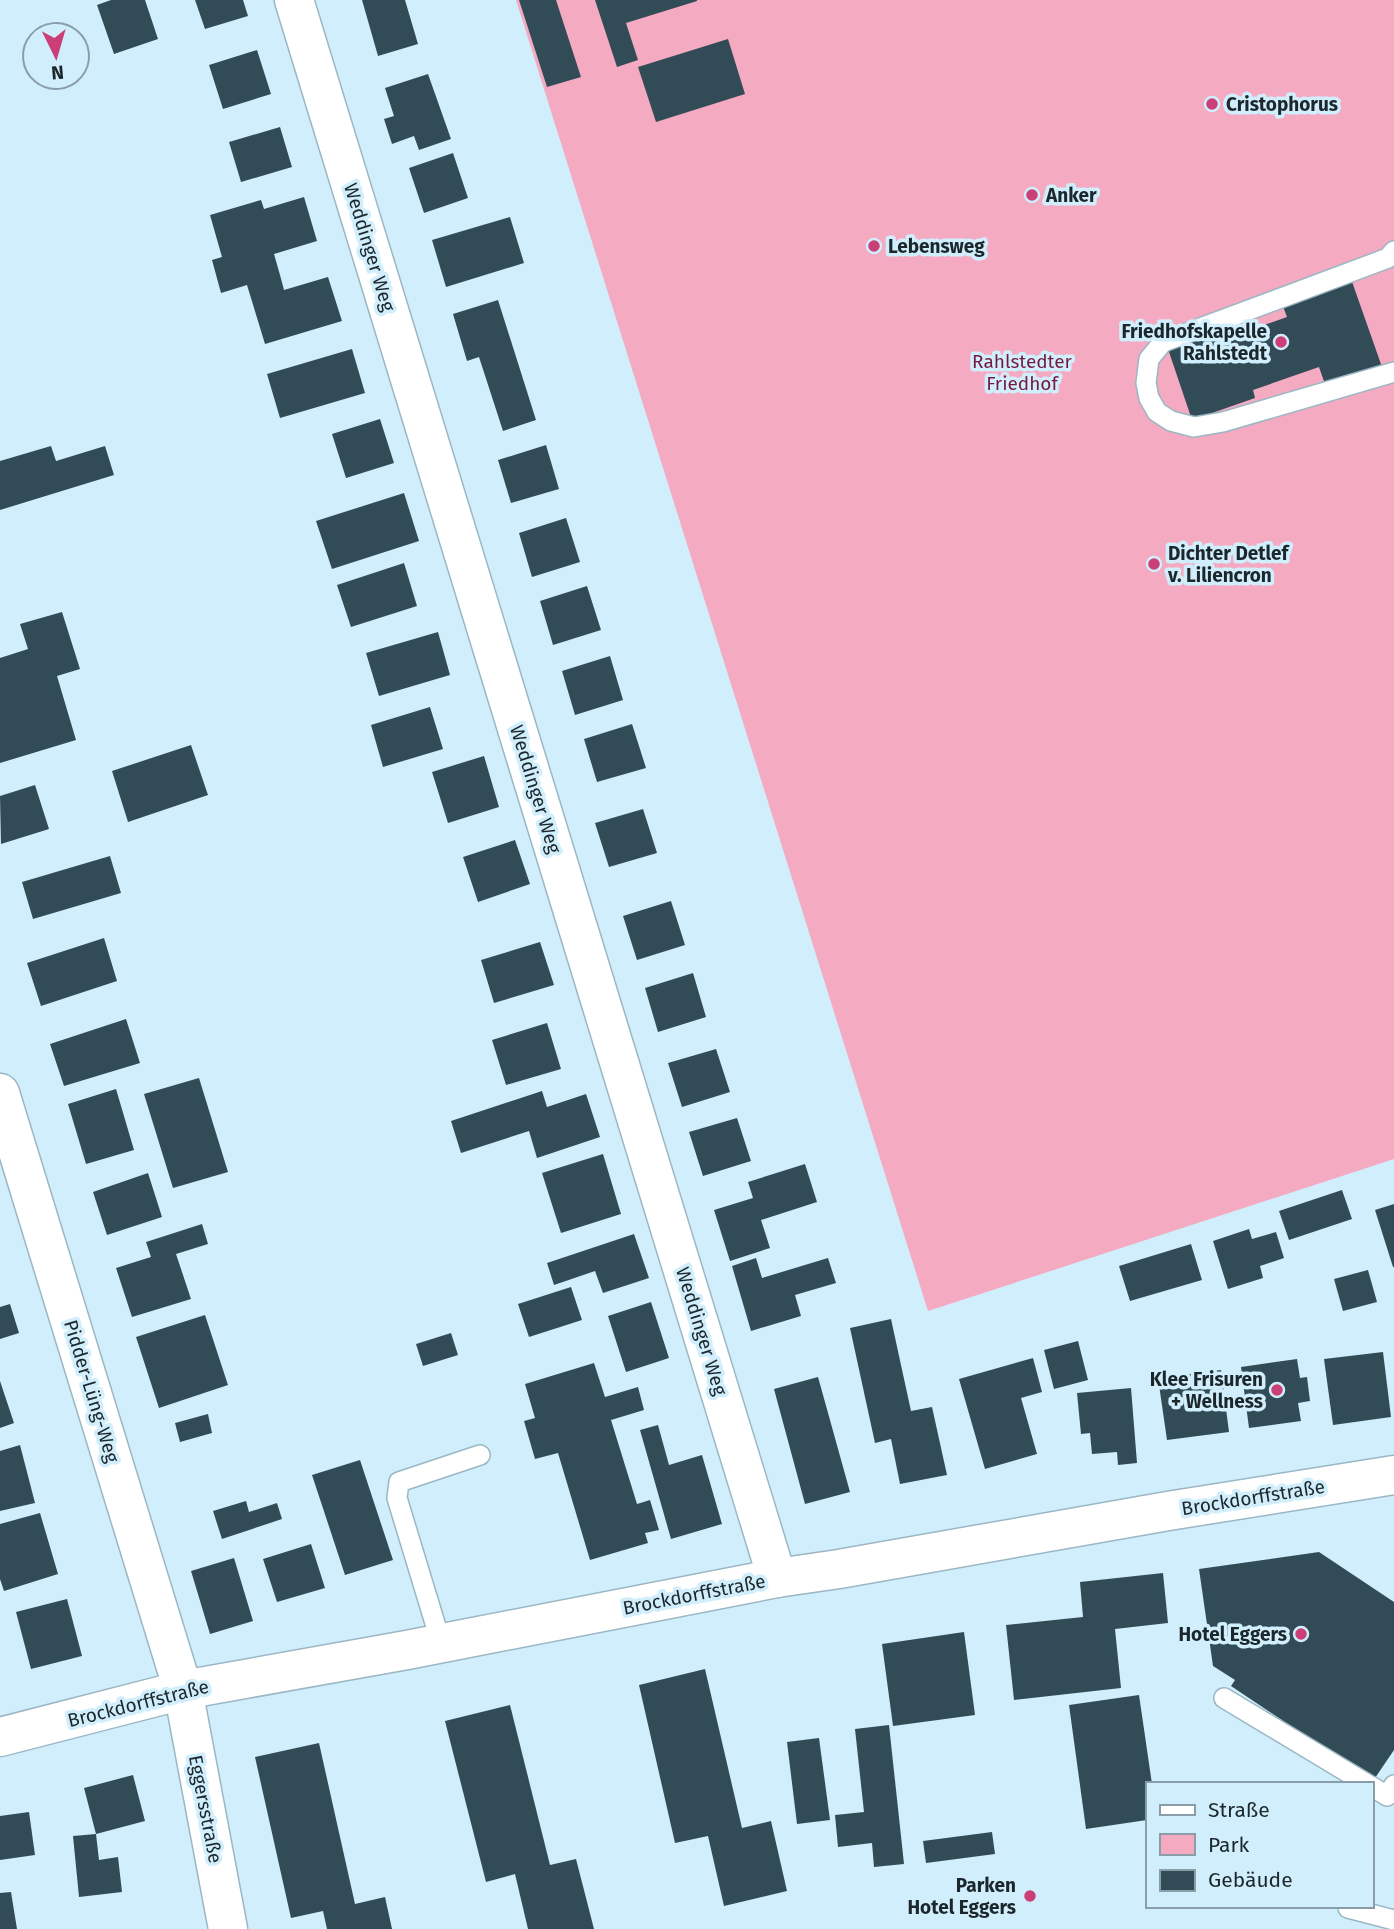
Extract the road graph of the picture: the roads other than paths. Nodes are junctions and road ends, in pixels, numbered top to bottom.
1 (294, 0) edge
2 (1392, 262) edge
3 (1394, 372) edge
4 (0, 1093) edge
5 (480, 1455) dead end
6 (1394, 1475) edge
7 (777, 1578) junction
8 (441, 1643) junction
9 (183, 1690) junction
10 (1224, 1698) dead end
11 (0, 1737) edge
12 (1364, 1782) edge
13 (1394, 1785) edge
14 (1373, 1787) edge
15 (1348, 1908) dead end
16 (1394, 1920) edge
17 (228, 1929) edge

1 - 7 street, Weddinger Weg
2 - 3 lane
4 - 9 street, Pidder-Lüng-Weg
5 - 8 lane
6 - 7 street, Brockdorffstraße
7 - 8 street, Brockdorffstraße
8 - 9 street, Brockdorffstraße
9 - 11 street, Brockdorffstraße
9 - 17 street, Eggersstraße
10 - 12 lane
13 - 14 lane
15 - 16 lane

